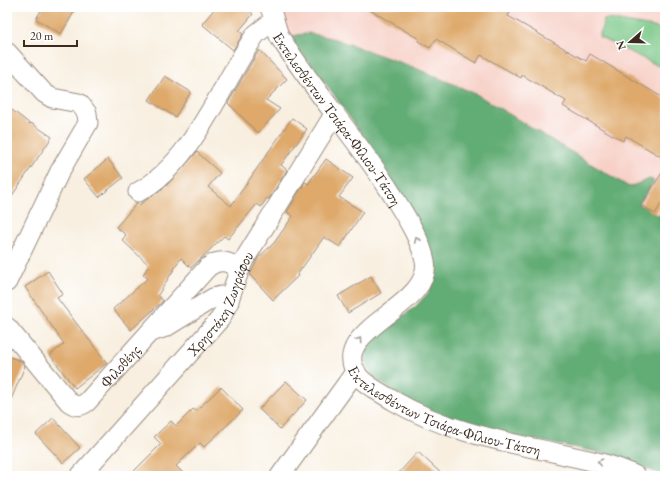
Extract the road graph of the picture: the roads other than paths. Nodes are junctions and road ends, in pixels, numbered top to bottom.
1 (272, 14) edge
2 (7, 52) edge
3 (335, 113) junction
4 (138, 192) dead end
5 (240, 268) junction
6 (7, 282) edge
7 (229, 302) junction
8 (7, 327) edge
9 (151, 330) junction
10 (356, 371) junction
11 (80, 476) edge
12 (280, 476) edge
13 (636, 476) edge

1 - 3 street, Εκτελεσθέντων Τσιάρα-Φίλιου-Τάτση
1 - 4 street
2 - 6 street
3 - 5 street, Χρηστάκη Ζωγράφου
10 -> 3 street, Εκτελεσθέντων Τσιάρα-Φίλιου-Τάτση
5 - 7 street, Χρηστάκη Ζωγράφου
5 - 9 street, Φιλοθέης
7 - 9 street
7 - 11 street, Χρηστάκη Ζωγράφου
8 - 9 street, Φιλοθέης
10 - 12 street
13 -> 10 street, Εκτελεσθέντων Τσιάρα-Φίλιου-Τάτση

